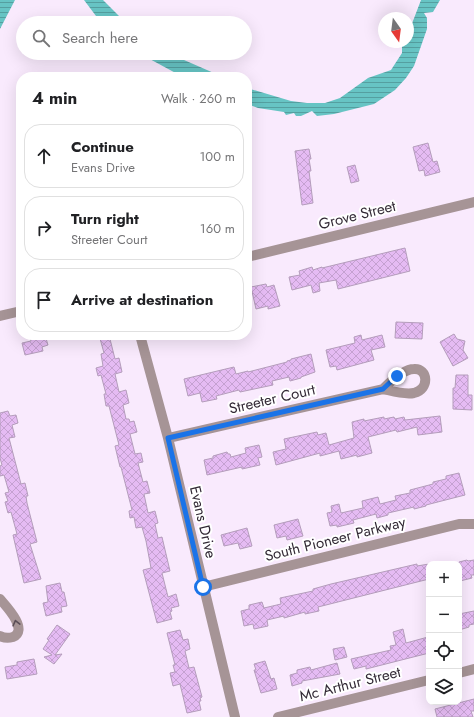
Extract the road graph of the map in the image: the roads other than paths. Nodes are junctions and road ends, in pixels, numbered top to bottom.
1 (474, 202) edge
2 (252, 257) edge
3 (16, 312) edge
4 (0, 316) edge
5 (141, 340) edge
6 (383, 389) dead end
7 (168, 438) junction
8 (474, 524) edge
9 (203, 587) junction
10 (0, 599) edge
11 (0, 636) edge
12 (474, 669) edge
13 (462, 672) edge
14 (426, 681) edge
15 (235, 717) edge
16 (278, 717) edge

1 - 2 street, Grove Street
3 - 4 street
5 - 7 street, Evans Drive
6 - 7 street, Streeter Court
7 - 9 street, Evans Drive
8 - 9 street, South Pioneer Parkway
9 - 15 street, Evans Drive
11 -> 10 street
12 - 13 street
14 - 16 street, Mc Arthur Street

